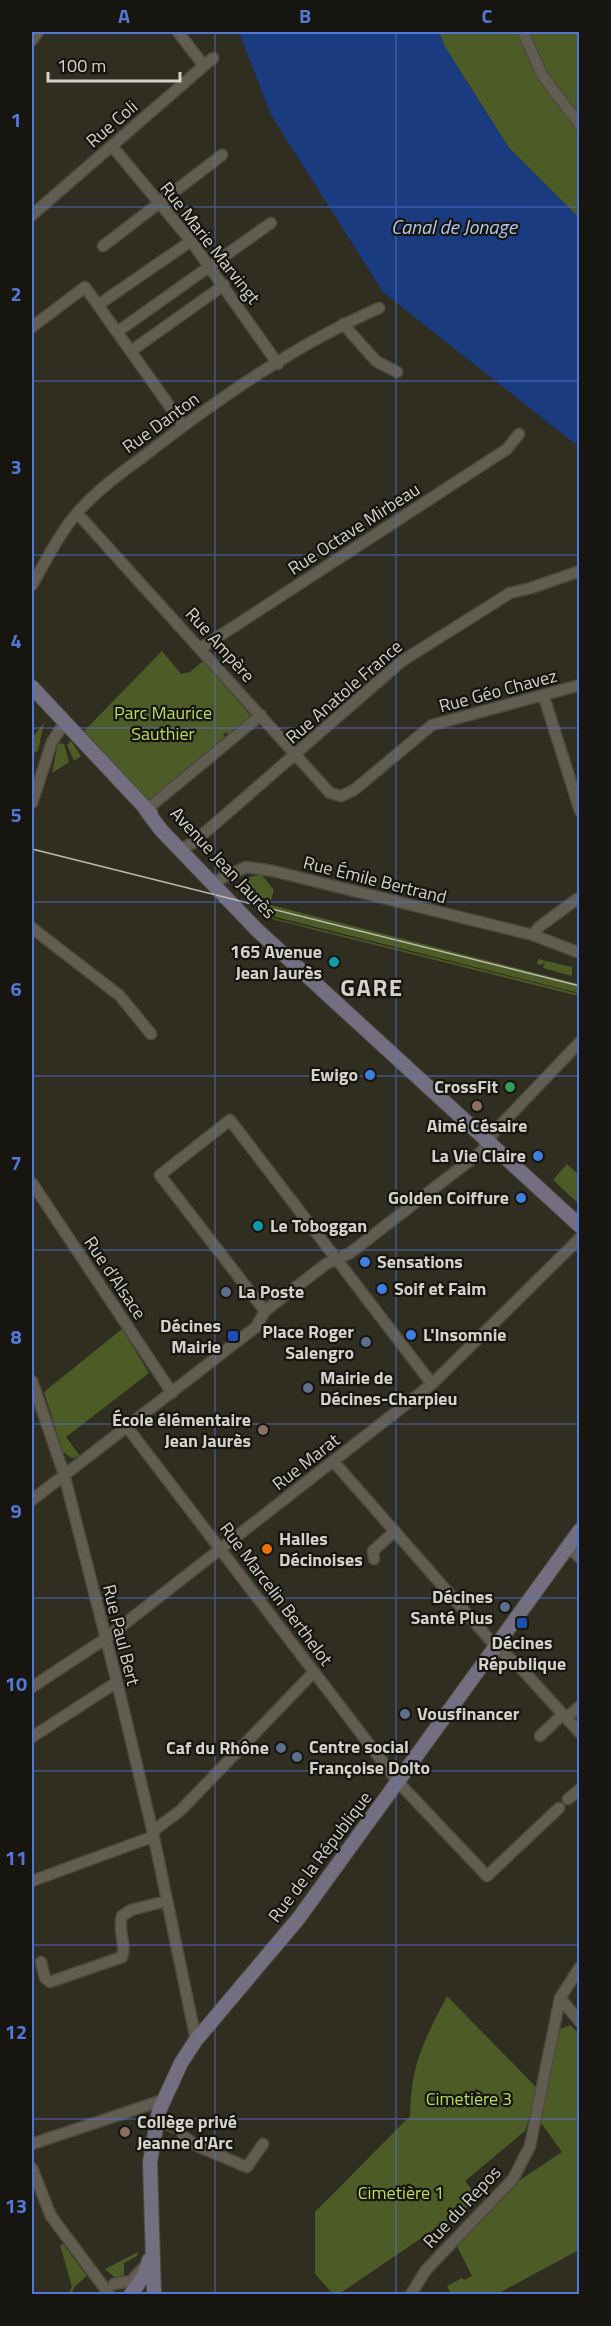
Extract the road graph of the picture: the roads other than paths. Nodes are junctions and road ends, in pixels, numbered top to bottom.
1 (38, 32) edge
2 (178, 32) edge
3 (523, 32) edge
4 (32, 40) edge
5 (213, 58) dead end
6 (204, 66) junction
7 (579, 125) edge
8 (112, 146) junction
9 (222, 155) dead end
10 (160, 204) junction
11 (32, 215) edge
12 (271, 223) dead end
13 (191, 241) junction
14 (103, 246) dead end
15 (211, 267) junction
16 (224, 285) junction
17 (98, 305) junction
18 (379, 308) dead end
19 (343, 324) junction
20 (32, 327) edge
21 (117, 332) junction
22 (131, 351) junction
23 (278, 364) junction
24 (397, 372) dead end
25 (183, 425) junction
26 (519, 434) dead end
27 (77, 513) junction
28 (579, 571) edge
29 (32, 585) edge
30 (201, 648) junction
31 (579, 685) edge
32 (32, 687) edge
33 (544, 697) junction
34 (261, 715) junction
35 (64, 723) junction
36 (297, 755) junction
37 (341, 796) joint
38 (32, 803) edge
39 (146, 810) junction
40 (579, 811) edge
41 (184, 848) junction
42 (215, 881) junction
43 (577, 899) dead end
44 (32, 928) edge
45 (533, 935) junction
46 (579, 953) edge
47 (151, 1034) dead end
48 (579, 1042) edge
49 (488, 1143) junction
50 (32, 1183) edge
51 (579, 1226) edge
52 (579, 1238) edge
53 (336, 1260) junction
54 (265, 1311) junction
55 (32, 1381) edge
56 (432, 1384) junction
57 (172, 1393) junction
58 (128, 1427) junction
59 (333, 1461) junction
60 (64, 1474) junction
61 (32, 1500) edge
62 (579, 1530) edge
63 (395, 1531) junction
64 (567, 1547) junction
65 (221, 1550) junction
66 (579, 1558) edge
67 (374, 1559) dead end
68 (105, 1639) junction
69 (497, 1648) junction
70 (314, 1672) junction
71 (117, 1682) junction
72 (32, 1687) edge
73 (579, 1706) edge
74 (565, 1716) junction
75 (579, 1732) edge
76 (540, 1736) dead end
77 (32, 1737) edge
78 (398, 1782) junction
79 (579, 1789) edge
80 (568, 1799) dead end
81 (559, 1809) dead end
82 (153, 1833) junction
83 (32, 1881) edge
84 (166, 1901) junction
85 (41, 1962) dead end
86 (579, 1967) edge
87 (560, 1998) junction
88 (579, 2022) edge
89 (195, 2040) junction
90 (163, 2100) junction
91 (183, 2136) tunnel mouth
92 (32, 2144) edge
93 (263, 2144) dead end
94 (32, 2168) edge
95 (150, 2258) junction
96 (111, 2289) edge
97 (124, 2295) edge
98 (131, 2295) edge
99 (154, 2295) edge
100 (411, 2295) edge

1 - 4 street
2 - 6 street
3 - 7 street
5 - 6 street, Rue Coli
6 - 8 street, Rue Coli
8 - 10 street, Rue Marie Marvingt
8 - 11 street, Rue Coli
9 - 10 street
10 - 13 street, Rue Marie Marvingt
10 - 14 street
12 - 15 street
13 - 15 street, Rue Marie Marvingt
13 - 17 street
15 - 16 street, Rue Marie Marvingt
15 - 21 street
16 - 22 street
16 - 23 street, Rue Marie Marvingt
17 - 20 street
17 - 21 street
18 - 19 street, Rue Danton
19 - 23 street, Rue Danton
19 - 24 street
21 - 22 street
22 - 25 street
23 - 25 street, Rue Danton
25 - 27 street, Rue Danton
26 - 30 street, Rue Octave Mirbeau
27 - 29 street, Rue Danton
27 - 30 street, Rue Ampère
28 - 36 street, Rue Anatole France
30 - 34 street, Rue Ampère
31 - 33 street, Rue Géo Chavez
32 - 35 street, Avenue Jean Jaurès
33 - 37 street, Rue Géo Chavez
33 - 40 street
34 - 36 street, Rue Ampère
34 - 39 street
35 - 38 street
35 - 39 street, Avenue Jean Jaurès
36 - 37 street, Rue Ampère
36 - 41 street, Rue Anatole France
39 - 41 street, Avenue Jean Jaurès
41 - 42 street, Avenue Jean Jaurès
42 - 45 street, Rue Émile Bertrand
42 - 49 street, Avenue Jean Jaurès
43 - 45 street
44 - 47 street
45 - 46 street, Rue Émile Bertrand
48 - 49 street
49 - 51 street, Avenue Jean Jaurès
49 - 53 street
50 - 57 street, Rue d'Alsace
52 - 56 street, Rue Marat
53 - 54 street
53 - 54 street
53 - 56 street
54 - 57 street
55 - 60 street, Rue Paul Bert
56 - 59 street, Rue Marat
57 - 58 street
58 - 60 street
58 - 65 street, Rue Marcelin Berthelot
59 - 63 street
59 - 65 street, Rue Marat
60 - 61 street
60 - 68 street, Rue Paul Bert
62 - 64 street, Rue de la République
63 - 67 street
63 - 69 street
64 - 66 street
64 - 69 street, Rue de la République
65 - 68 street, Rue Marat
65 - 70 street, Rue Marcelin Berthelot
68 - 71 street, Rue Paul Bert
68 - 72 street, Rue Marat
69 - 74 street
69 - 78 street, Rue de la République
70 - 78 street, Rue Marcelin Berthelot
70 - 82 street
71 - 77 street
71 - 82 street, Rue Paul Bert
73 - 74 street
74 - 75 street
74 - 76 street
78 - 81 street, Rue Marcelin Berthelot
78 - 89 street, Rue de la République
79 - 80 street
82 - 83 street
82 - 84 street, Rue Paul Bert
84 - 85 street
84 - 89 street, Rue Paul Bert
86 - 87 street
87 - 88 street
87 - 100 street, Rue du Repos
89 - 90 street, Rue de la République
90 - 92 street
90 - 95 street, Rue de la République
91 - 93 street
94 - 96 street
95 - 96 street
95 - 98 street, Rue de la République
95 - 99 street, Rue de la République
96 - 97 street

